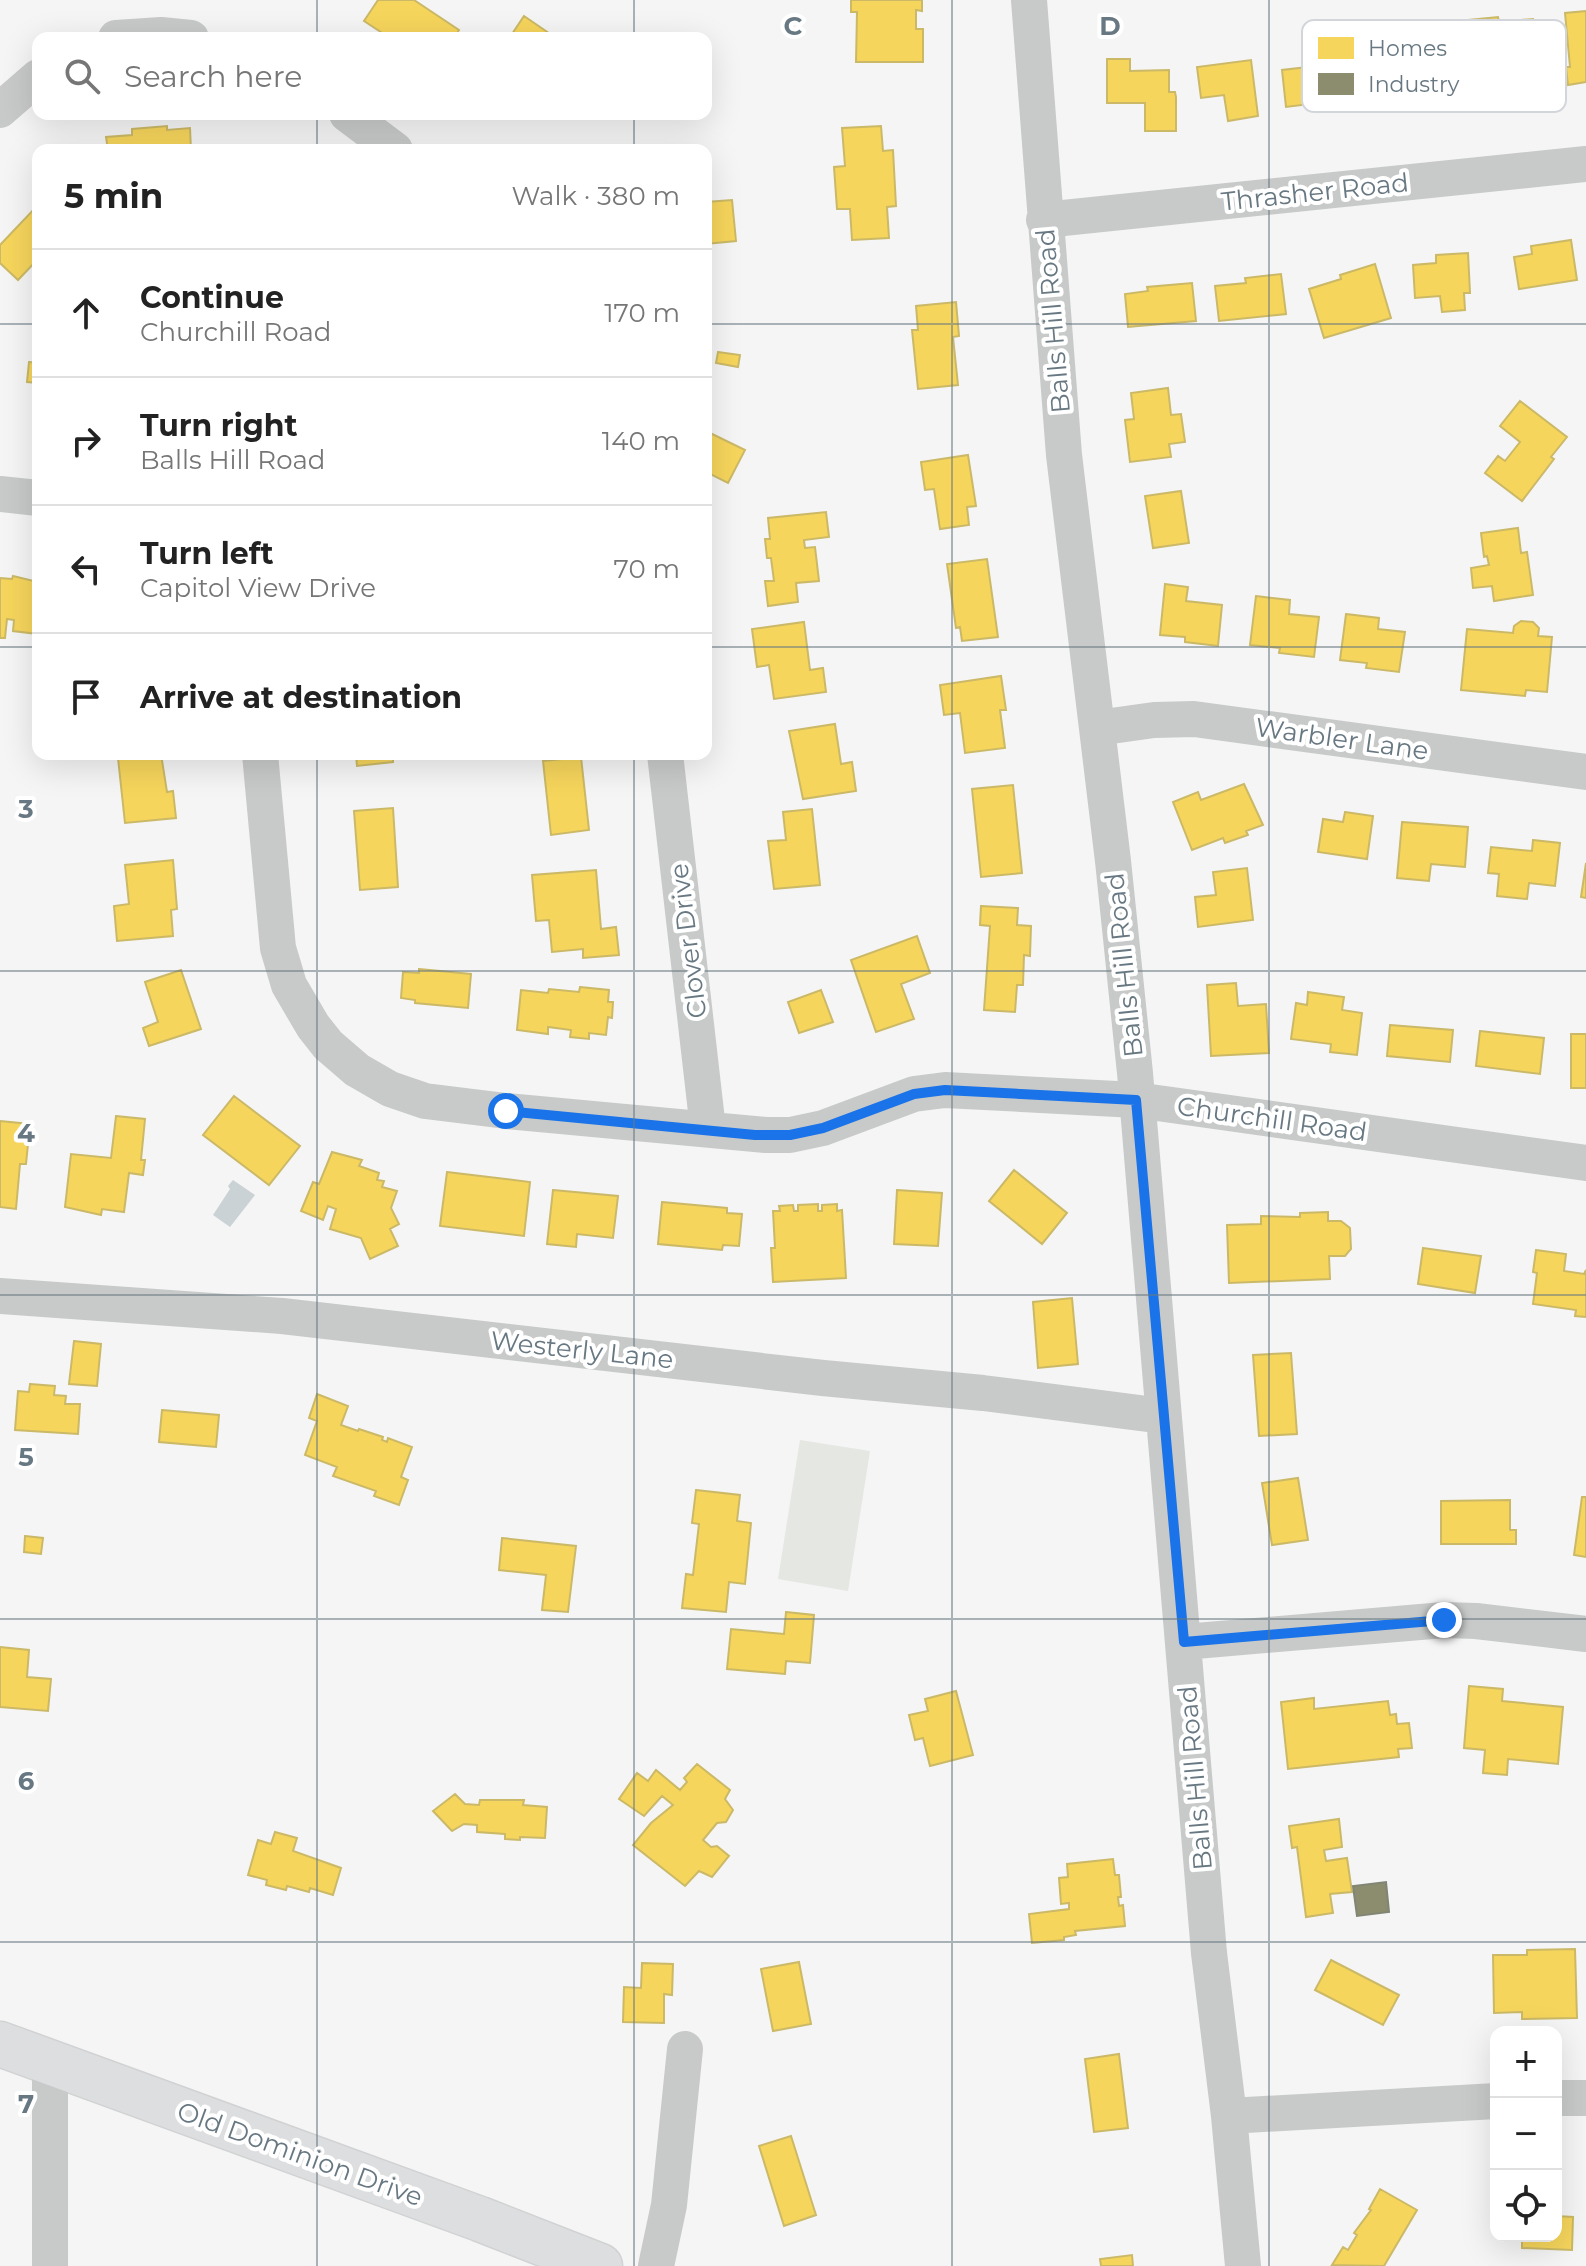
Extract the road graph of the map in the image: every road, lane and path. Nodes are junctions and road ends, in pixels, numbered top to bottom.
1 (1029, 0) edge
2 (32, 82) edge
3 (0, 110) edge
4 (355, 120) edge
5 (387, 144) edge
6 (1586, 164) edge
7 (1044, 220) junction
8 (0, 494) edge
9 (32, 497) edge
10 (1097, 728) junction
11 (261, 760) edge
12 (666, 760) edge
13 (1586, 772) edge
14 (1136, 1100) junction
15 (708, 1129) junction
16 (1586, 1163) edge
17 (0, 1296) edge
18 (1163, 1416) junction
19 (1586, 1634) edge
20 (1184, 1642) junction
21 (0, 2044) edge
22 (685, 2049) dead end
23 (50, 2063) junction
24 (1562, 2098) edge
25 (1586, 2098) edge
26 (1490, 2101) edge
27 (1229, 2116) junction
28 (50, 2266) edge
29 (600, 2266) edge
30 (656, 2266) edge
31 (1243, 2266) edge

1 - 7 street, Balls Hill Road
2 - 3 street
4 - 5 street
6 - 7 street, Thrasher Road
7 - 10 street, Balls Hill Road
8 - 9 street
10 - 13 street, Warbler Lane
10 - 14 street, Balls Hill Road
11 - 15 street, Churchill Road
12 - 15 street, Clover Drive
14 - 15 street, Churchill Road
14 - 16 street, Churchill Road
14 - 18 street, Balls Hill Road
17 - 18 street, Westerly Lane
18 - 20 street, Balls Hill Road
19 - 20 street
20 - 27 street, Balls Hill Road
21 - 23 main road, Old Dominion Drive
22 - 30 street
23 - 28 street
23 - 29 main road, Old Dominion Drive
24 - 25 street
26 - 27 street
27 - 31 street, Balls Hill Road

